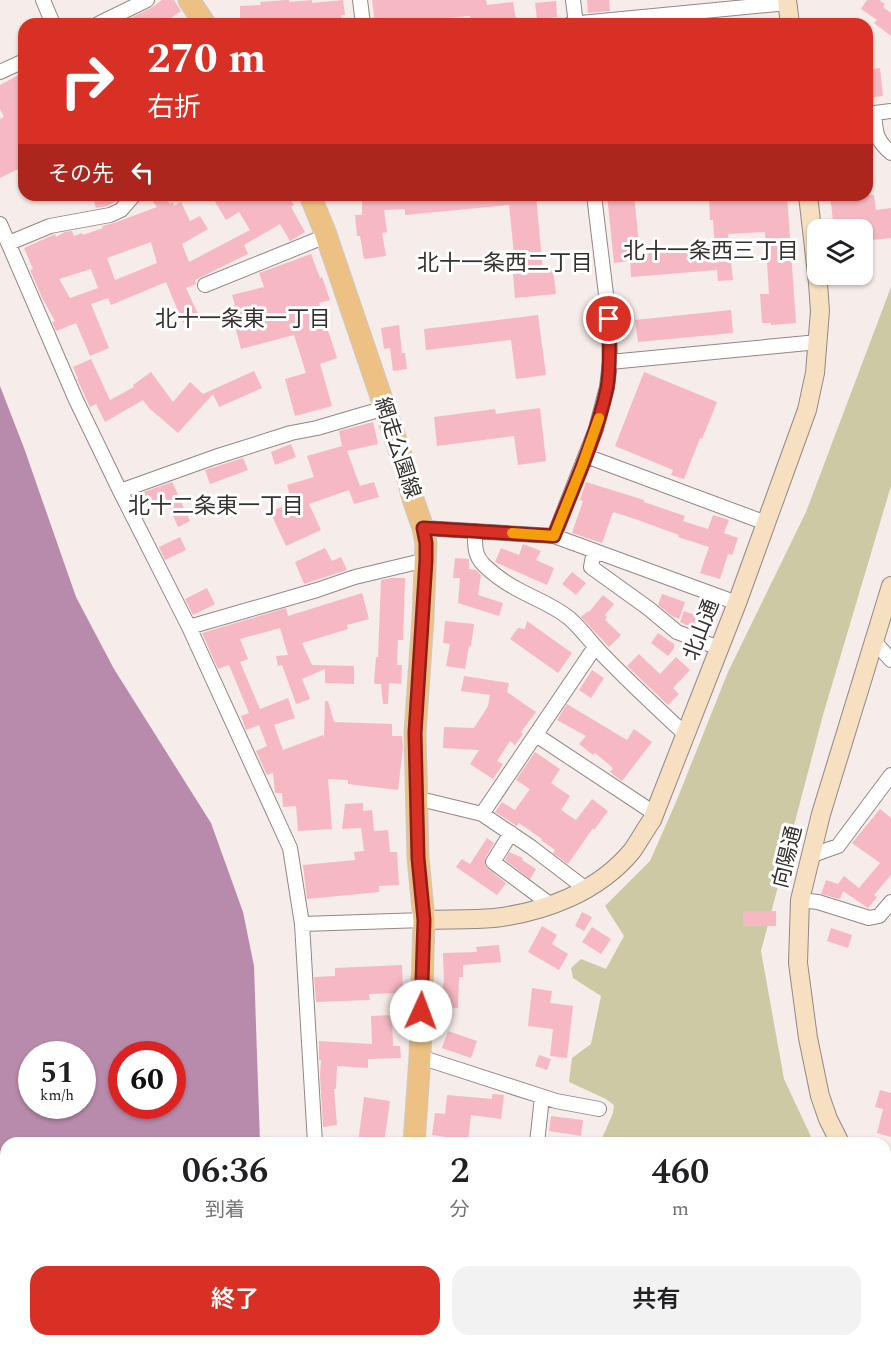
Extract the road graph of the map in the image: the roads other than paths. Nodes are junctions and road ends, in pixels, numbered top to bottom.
1 (43, 0) edge
2 (147, 0) edge
3 (189, 0) edge
4 (360, 0) edge
5 (573, 0) edge
6 (788, 2) edge
7 (50, 18) edge
8 (110, 18) edge
9 (201, 18) edge
10 (362, 18) edge
11 (575, 18) edge
12 (634, 18) edge
13 (789, 18) edge
14 (18, 64) edge
15 (0, 72) edge
16 (891, 111) edge
17 (873, 113) edge
18 (873, 124) edge
19 (891, 153) edge
20 (129, 201) edge
21 (312, 201) edge
22 (595, 201) edge
23 (809, 201) edge
24 (0, 224) edge
25 (326, 236) junction
26 (9, 243) junction
27 (205, 285) dead end
28 (818, 342) junction
29 (610, 362) junction
30 (385, 408) junction
31 (585, 456) junction
32 (120, 491) junction
33 (766, 523) junction
34 (423, 528) junction
35 (475, 531) junction
36 (554, 536) junction
37 (594, 551) junction
38 (426, 560) junction
39 (891, 586) edge
40 (737, 603) junction
41 (189, 627) junction
42 (874, 641) junction
43 (595, 647) junction
44 (719, 648) junction
45 (891, 660) edge
46 (536, 735) junction
47 (686, 735) junction
48 (891, 775) edge
49 (416, 798) junction
50 (654, 813) junction
51 (482, 814) junction
52 (511, 833) junction
53 (810, 856) junction
54 (586, 889) junction
55 (800, 900) junction
56 (891, 902) edge
57 (551, 905) junction
58 (424, 920) junction
59 (302, 924) junction
60 (420, 1057) junction
61 (542, 1096) junction
62 (599, 1109) dead end
63 (315, 1137) edge
64 (414, 1137) edge
65 (538, 1137) edge
66 (837, 1137) edge

1 - 7 street
2 - 8 street
3 - 9 main road
4 - 10 street
5 - 11 street
6 - 12 street
6 - 13 street
14 - 15 street
16 - 17 street
18 - 19 street
20 - 26 street
21 - 25 main road, 網走公園線
22 - 29 street
23 - 28 street, 北山通
24 - 26 street
25 - 27 street
25 - 30 main road, 網走公園線
26 - 32 street
28 - 29 street
28 - 33 street, 北山通
29 - 31 street
30 - 32 street
30 - 34 main road, 網走公園線
31 - 33 street
31 - 36 street
32 - 41 street
33 - 40 street, 北山通
34 - 35 street
34 - 38 main road, 網走公園線
35 - 36 street
35 - 43 street
36 - 37 street
37 - 40 street
37 - 44 street
38 - 41 street
38 - 49 main road, 網走公園線
39 - 42 street, 向陽通
40 - 44 street, 北山通
41 - 59 street
42 - 45 street
42 - 53 street, 向陽通
43 - 46 street
43 - 47 street
44 - 47 street, 北山通
46 - 50 street
46 - 51 street
47 - 50 street, 北山通
48 - 53 street
49 - 51 street
49 - 58 main road, 網走公園線
50 - 54 street, 北山通
51 - 52 street
52 - 54 street
52 - 57 street
53 - 55 street, 向陽通
54 - 57 street, 北山通
55 - 56 street
55 - 66 street, 向陽通
57 - 58 street, 北山通
58 - 59 street
58 - 60 main road, 網走公園線
59 - 63 street
60 - 61 street
60 - 64 main road, 網走公園線
61 - 62 street
61 - 65 street

